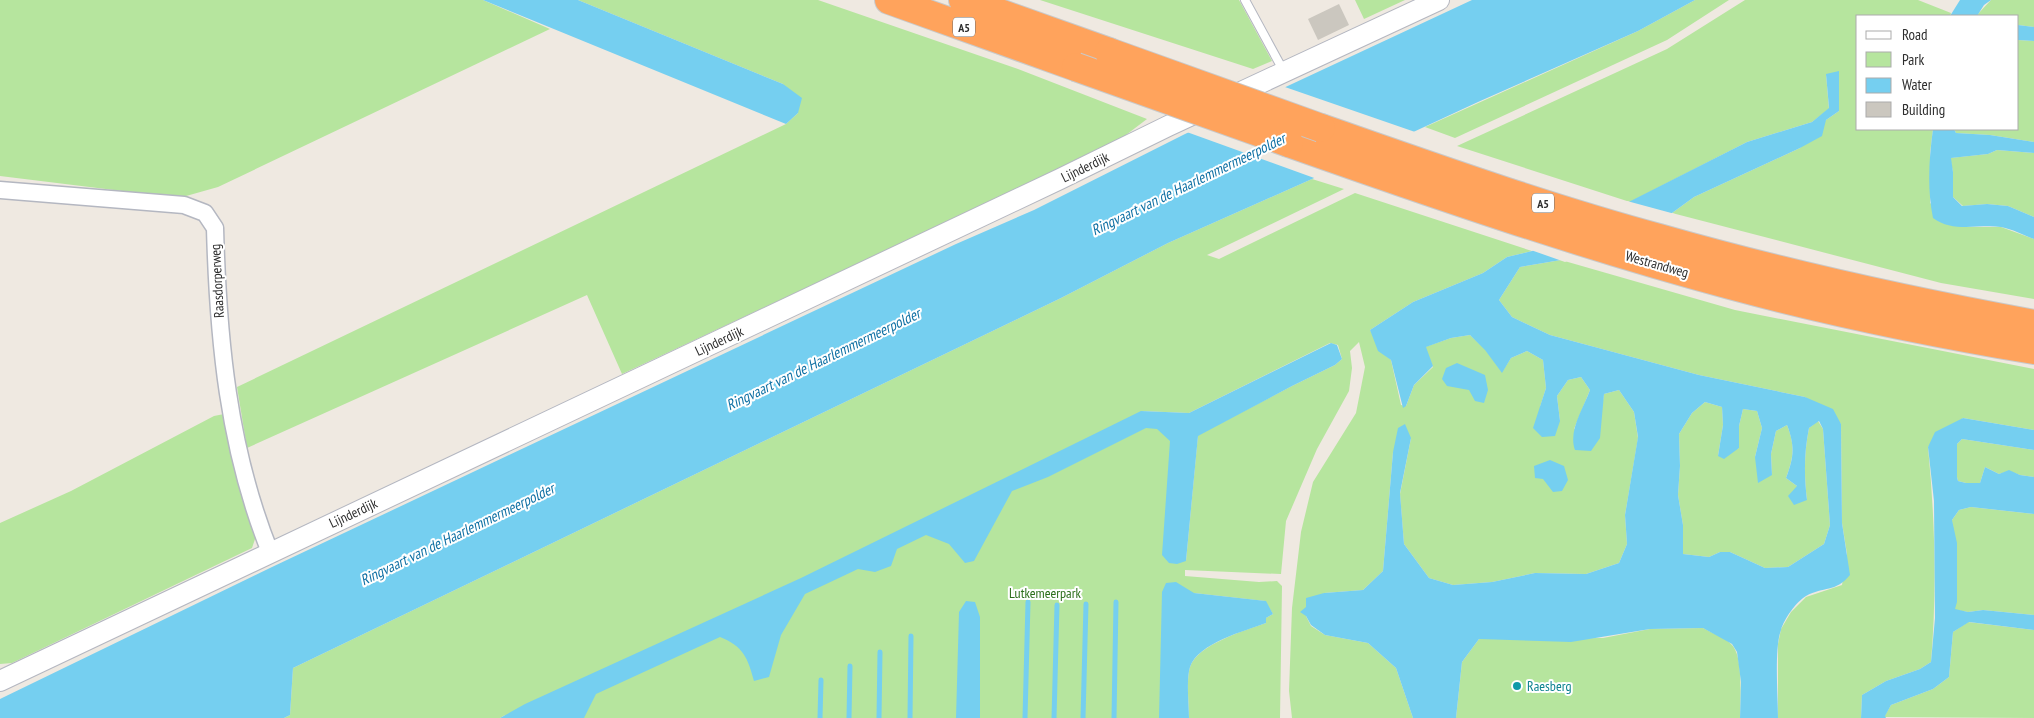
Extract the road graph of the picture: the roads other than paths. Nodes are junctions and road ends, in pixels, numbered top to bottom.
1 (889, 0) edge
2 (962, 0) edge
3 (1245, 0) edge
4 (1439, 0) edge
5 (1284, 72) junction
6 (0, 190) edge
7 (2034, 324) edge
8 (2034, 350) edge
9 (270, 552) junction
10 (0, 681) edge

1 - 8 highway, Westrandweg / A5, bridge
2 - 7 highway, Westrandweg / A5, bridge
3 - 5 lane
4 - 5 street, Lijnderdijk
5 - 9 street, Lijnderdijk
6 - 9 street, Raasdorperweg
9 - 10 street, Lijnderdijk

